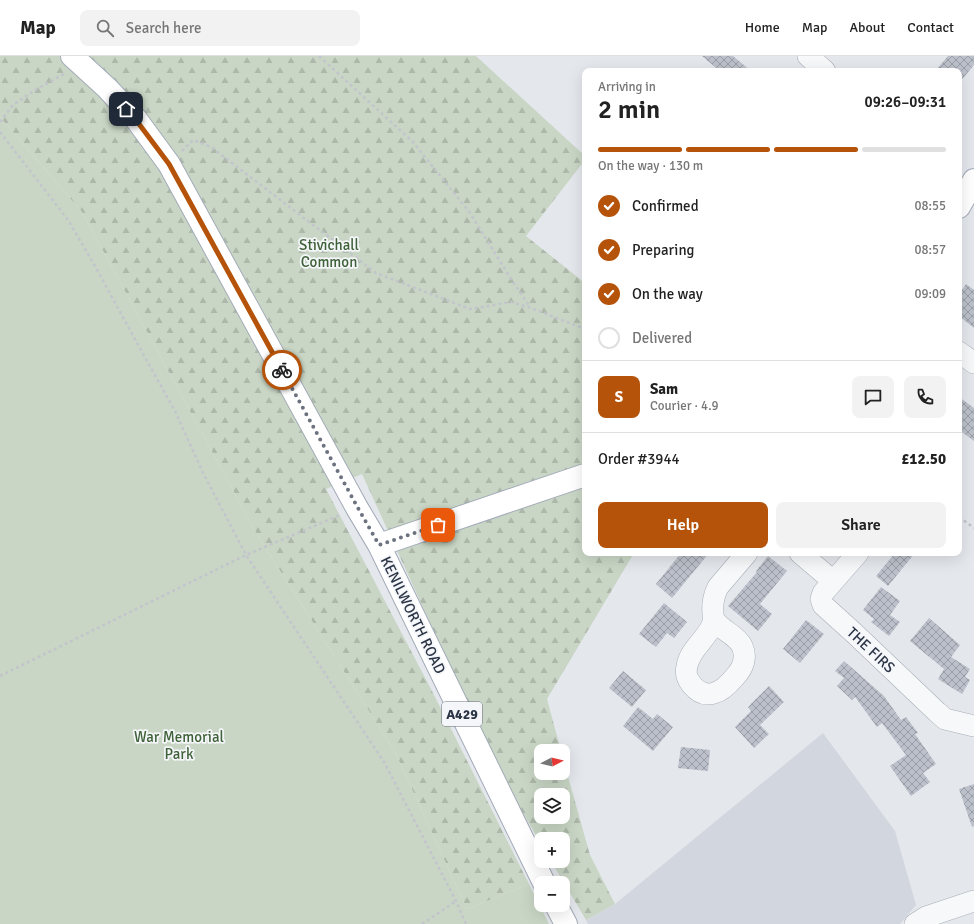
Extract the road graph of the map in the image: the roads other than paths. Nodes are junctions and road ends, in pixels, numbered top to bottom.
1 (808, 56) edge
2 (76, 60) edge
3 (822, 68) edge
4 (962, 354) edge
5 (974, 363) edge
6 (582, 476) edge
7 (379, 545) junction
8 (745, 556) edge
9 (804, 556) edge
10 (855, 556) edge
11 (833, 581) junction
12 (714, 619) dead end
13 (974, 726) edge
14 (541, 876) edge
15 (974, 901) edge
16 (560, 912) edge
17 (566, 924) edge
18 (915, 924) edge

1 - 3 street
2 - 7 main road, KENILWORTH ROAD / A429
4 - 5 street
6 - 7 main road
7 - 14 main road, KENILWORTH ROAD / A429
8 - 12 street
9 - 11 street
10 - 11 street, THE FIRS
11 - 13 street, THE FIRS
15 - 18 street
16 - 17 main road

